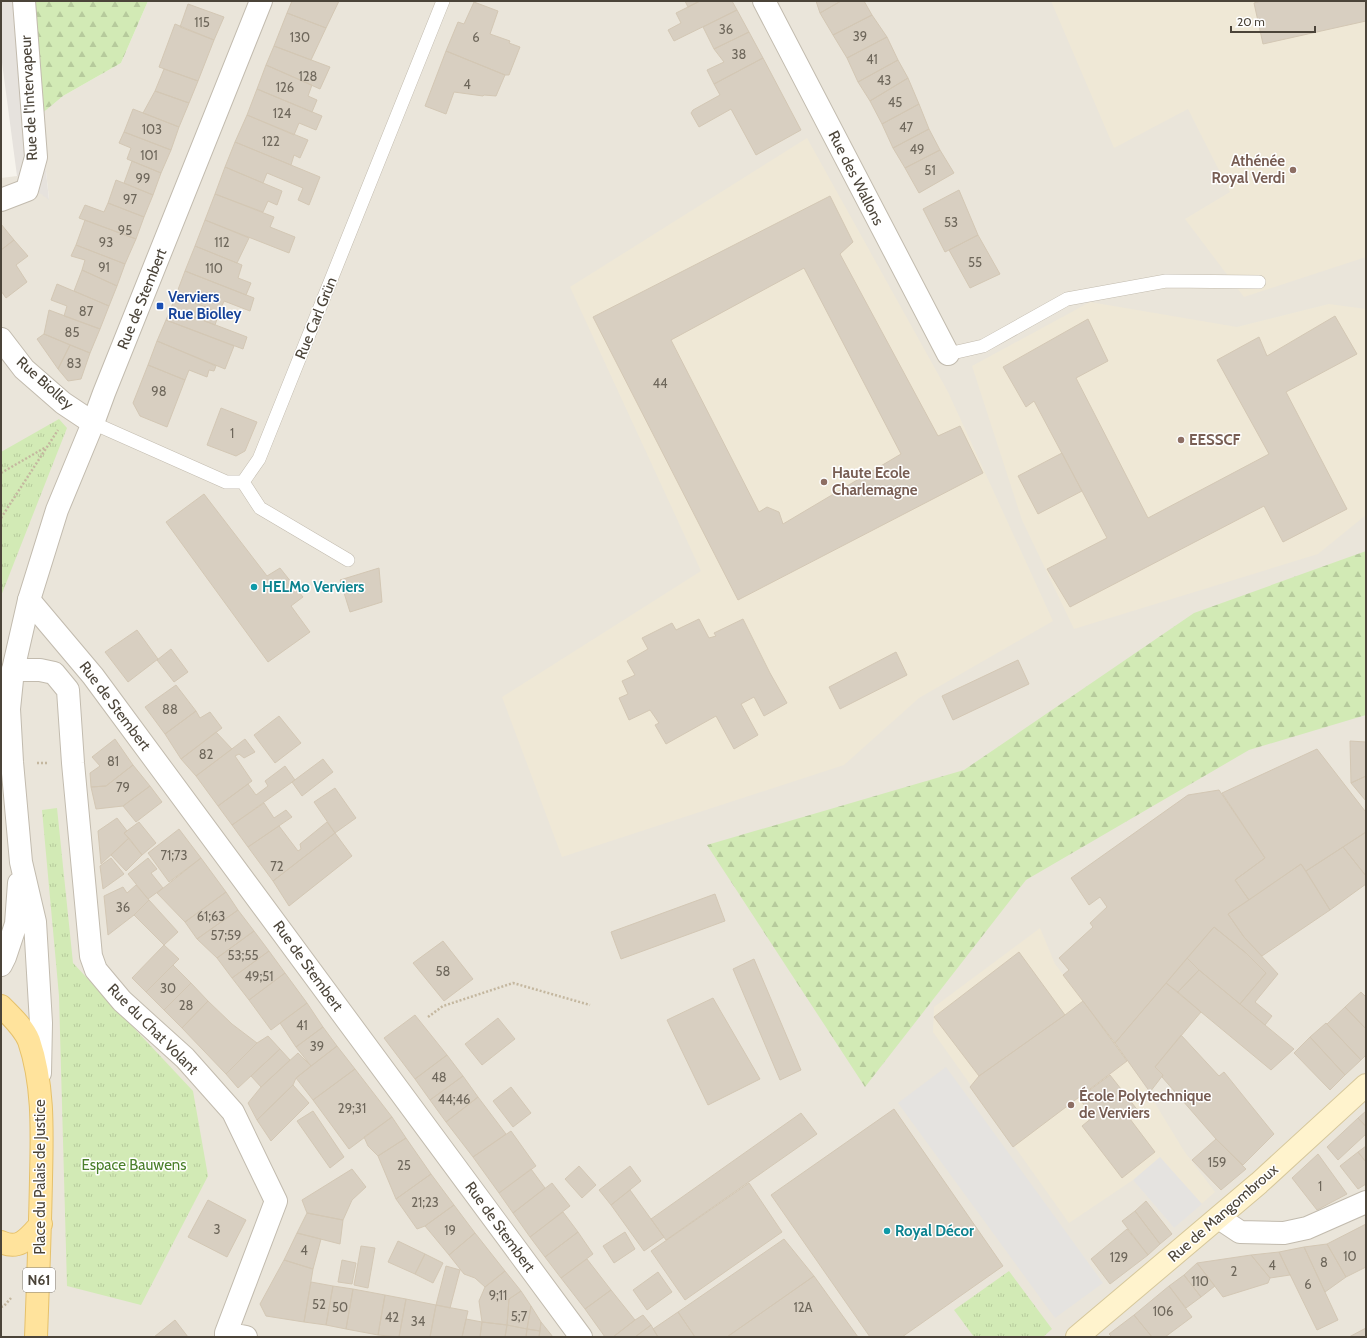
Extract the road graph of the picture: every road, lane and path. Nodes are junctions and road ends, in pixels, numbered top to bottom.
1 (24, 1) edge
2 (261, 1) edge
3 (443, 1) edge
4 (764, 1) edge
5 (1, 200) edge
6 (1259, 282) dead end
7 (1, 338) edge
8 (948, 354) joint
9 (72, 409) junction
10 (93, 423) junction
11 (47, 446) junction
12 (1, 473) edge
13 (243, 482) junction
14 (1, 518) edge
15 (348, 560) dead end
16 (29, 600) junction
17 (13, 670) junction
18 (93, 676) junction
19 (68, 690) junction
20 (12, 762) junction
21 (73, 763) junction
22 (21, 862) junction
23 (1, 909) edge
24 (1, 964) edge
25 (590, 1005) dead end
26 (1, 1006) edge
27 (428, 1017) dead end
28 (1366, 1085) edge
29 (40, 1088) junction
30 (1366, 1202) edge
31 (1219, 1218) junction
32 (41, 1224) junction
33 (1, 1242) edge
34 (233, 1336) edge
35 (36, 1337) edge
36 (581, 1337) edge
37 (1077, 1337) edge

1 - 5 street, Rue de l'Intervapeur
2 - 10 street, Rue de Stembert
3 - 13 lane, Rue Carl Grün
4 - 8 street, Rue des Wallons
6 - 8 lane
7 - 9 street, Rue Biolley
9 - 10 street, Rue Biolley
9 - 11 path
10 - 13 lane
10 - 16 street, Rue de Stembert
11 - 12 path
11 - 14 path
13 - 15 lane
16 - 17 street, Rue de Stembert
16 - 18 street, Rue de Stembert
17 - 19 street
17 - 20 street, Place du Palais de Justice
18 - 19 street
18 - 36 street, Rue de Stembert
19 - 21 street, Rue du Chat Volant
20 - 21 path
20 - 22 street, Place du Palais de Justice
21 - 34 street, Rue du Chat Volant
22 - 23 street
22 - 24 street, Place du Palais de Justice
22 - 29 street, Place du Palais de Justice
25 - 27 path
26 - 29 main road, Place du Palais de Justice / N61
28 - 31 main road, Rue de Mangombroux
29 - 32 main road, Place du Palais de Justice / N61
30 - 31 street
31 - 37 main road, Rue de Mangombroux
32 - 33 main road
32 - 35 main road, Place du Palais de Justice / N61

